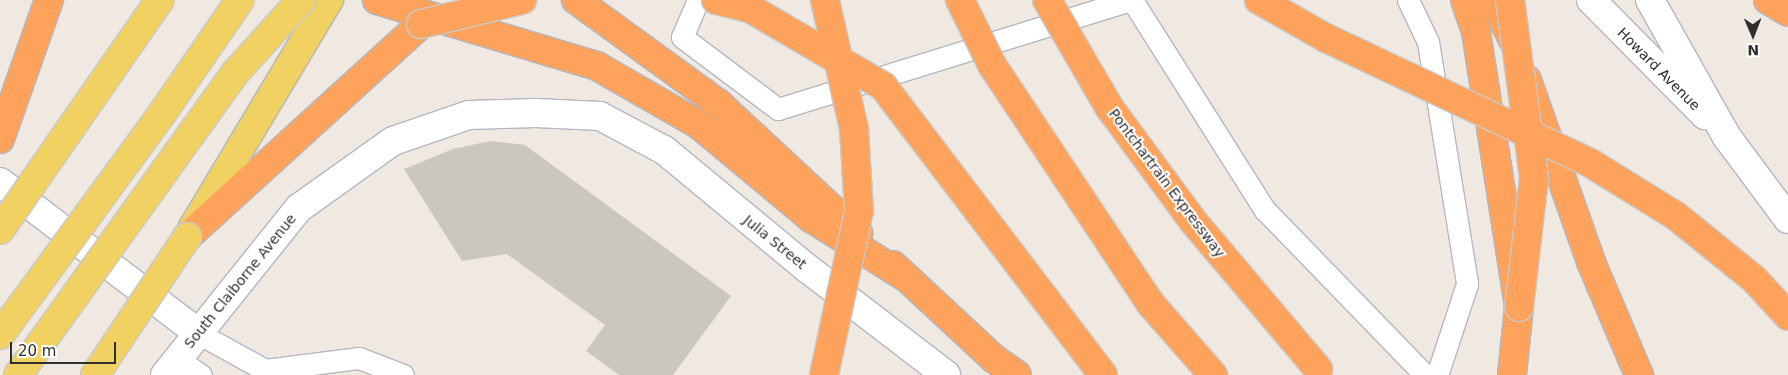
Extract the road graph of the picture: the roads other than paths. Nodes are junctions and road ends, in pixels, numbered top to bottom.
1 (49, 0) edge
2 (160, 0) edge
3 (240, 0) edge
4 (301, 0) edge
5 (329, 0) edge
6 (377, 0) edge
7 (460, 0) edge
8 (522, 0) edge
9 (576, 0) edge
10 (698, 0) edge
11 (716, 0) edge
12 (825, 0) edge
13 (960, 0) edge
14 (1047, 0) edge
15 (1132, 0) edge
16 (1258, 0) edge
17 (1408, 0) edge
18 (1465, 0) edge
19 (1493, 0) edge
20 (1510, 0) edge
21 (1591, 0) edge
22 (1650, 0) edge
23 (1768, 0) edge
24 (1788, 12) edge
25 (421, 24) junction
26 (600, 116) joint
27 (1727, 137) junction
28 (0, 138) edge
29 (0, 182) edge
30 (1788, 219) edge
31 (0, 230) edge
32 (187, 237) junction
33 (907, 278) junction
34 (1520, 307) junction
35 (1788, 316) edge
36 (198, 333) junction
37 (0, 335) edge
38 (172, 367) edge
39 (18, 375) edge
40 (95, 375) edge
41 (201, 375) edge
42 (402, 375) edge
43 (824, 375) edge
44 (946, 375) edge
45 (1017, 375) edge
46 (1102, 375) edge
47 (1213, 375) edge
48 (1325, 375) edge
49 (1425, 375) edge
50 (1437, 375) edge
51 (1512, 375) edge
52 (1640, 375) edge

1 - 28 highway
2 - 31 main road, bridge
3 - 37 main road, bridge
4 - 39 main road, bridge
5 - 32 main road
6 - 33 highway
7 - 25 highway
8 - 25 highway, bridge
9 - 33 highway
10 - 15 lane
11 - 46 highway, bridge
12 - 43 highway, bridge
13 - 47 highway, bridge
14 - 48 highway, Pontchartrain Expressway, bridge
15 - 49 lane
16 - 35 highway, bridge
17 - 50 lane
18 - 34 highway, bridge
19 - 52 highway
20 - 34 highway, bridge
21 - 27 street, Howard Avenue
22 - 27 street, Howard Avenue
23 - 24 highway
25 - 32 highway
26 - 36 street, South Claiborne Avenue
26 - 44 street, Julia Street
27 - 30 street, Howard Avenue
29 - 36 street
32 - 40 main road, bridge
33 - 45 highway
34 - 51 highway
36 - 38 street, South Claiborne Avenue
36 - 42 lane
38 - 41 lane

